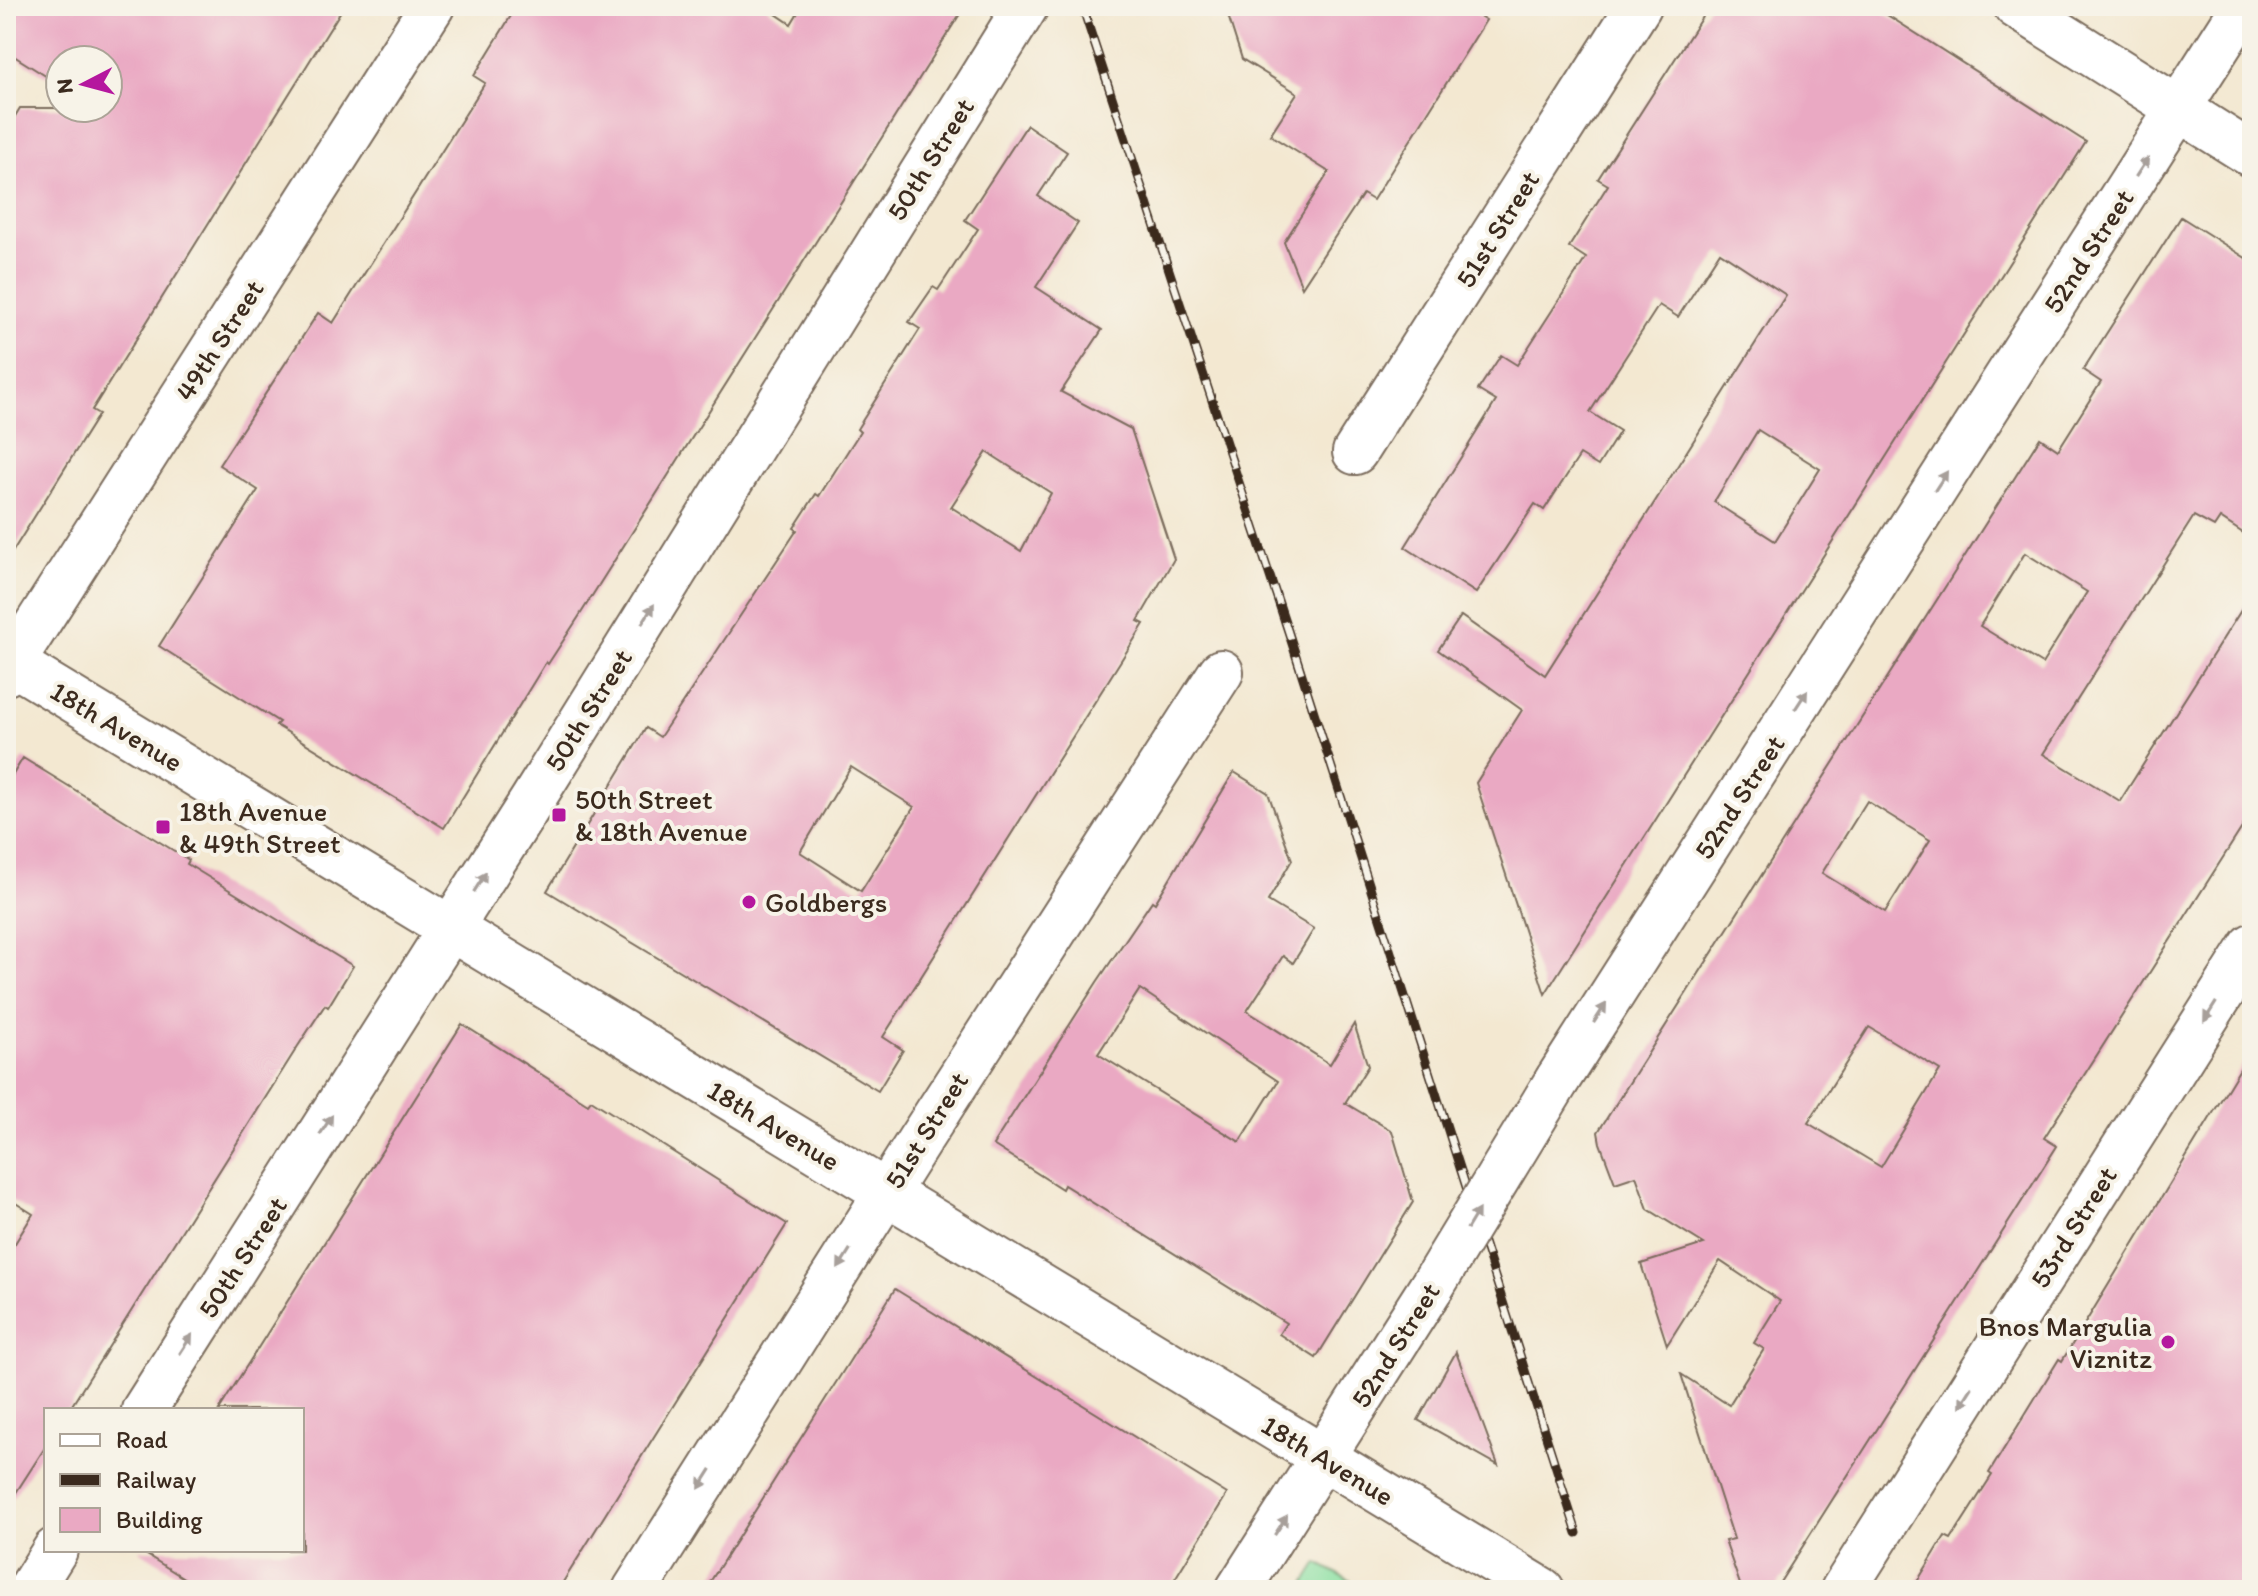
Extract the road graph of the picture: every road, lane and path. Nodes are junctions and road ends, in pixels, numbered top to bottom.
1 (432, 6) edge
2 (1639, 6) edge
3 (2016, 6) edge
4 (2244, 6) edge
5 (1022, 13) edge
6 (2179, 108) junction
7 (2252, 155) edge
8 (1355, 452) dead end
9 (8, 665) edge
10 (1221, 672) dead end
11 (451, 929) junction
12 (2252, 946) edge
13 (886, 1193) junction
14 (145, 1408) edge
15 (1324, 1458) junction
16 (54, 1552) edge
17 (30, 1590) edge
18 (635, 1590) edge
19 (1238, 1590) edge
20 (1542, 1590) edge
21 (1843, 1590) edge

1 - 9 street, 49th Street
2 - 8 street, 51st Street
3 - 6 street
4 - 6 street, 52nd Street
11 -> 5 street, 50th Street
6 - 7 street
15 -> 6 street, 52nd Street, bridge
9 - 11 street, 18th Avenue
10 - 13 street, 51st Street
11 - 13 street, 18th Avenue
14 -> 11 street, 50th Street
12 -> 21 street, 53rd Street
13 - 15 street, 18th Avenue
13 -> 18 street, 51st Street
19 -> 15 street, 52nd Street
15 - 20 street, 18th Avenue
16 - 17 street

